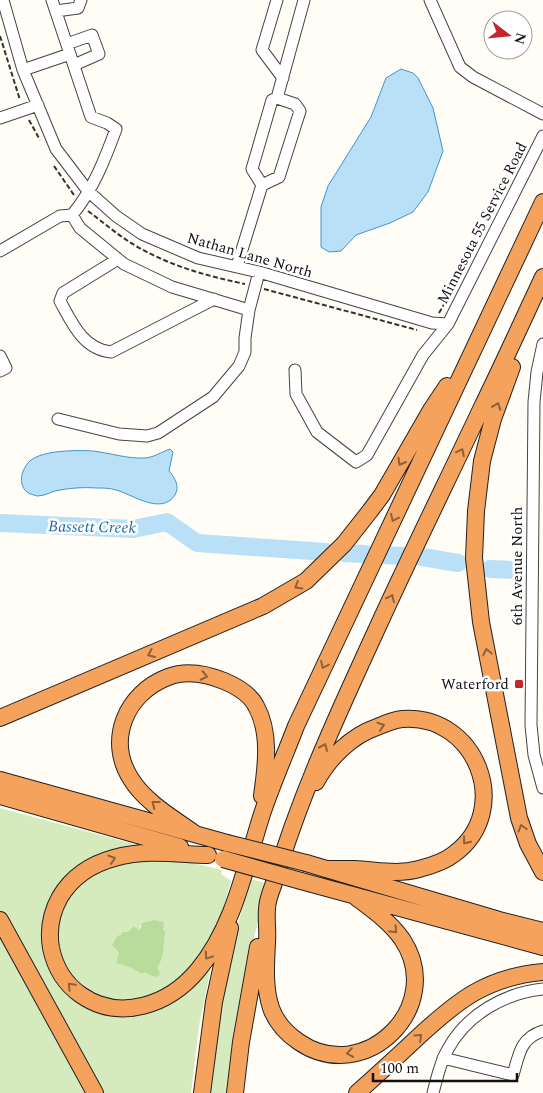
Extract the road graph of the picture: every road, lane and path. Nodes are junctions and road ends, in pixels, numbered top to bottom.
1 (3, 0) edge
2 (81, 0) edge
3 (277, 0) edge
4 (304, 0) edge
5 (430, 0) edge
6 (54, 6) edge
7 (0, 36) edge
8 (68, 49) junction
9 (74, 65) junction
10 (23, 70) junction
11 (282, 78) junction
12 (277, 98) junction
13 (38, 105) junction
14 (24, 110) junction
15 (543, 114) edge
16 (0, 118) edge
17 (543, 136) edge
18 (42, 142) dead end
19 (50, 158) dead end
20 (262, 185) junction
21 (88, 191) junction
22 (543, 202) edge
23 (80, 205) junction
24 (72, 214) junction
25 (0, 251) edge
26 (118, 259) junction
27 (237, 266) junction
28 (259, 272) junction
29 (541, 281) edge
30 (255, 287) junction
31 (454, 287) dead end
32 (214, 300) junction
33 (249, 310) junction
34 (432, 323) junction
35 (448, 324) junction
36 (416, 330) dead end
37 (543, 344) edge
38 (474, 347) junction
39 (0, 356) edge
40 (295, 370) dead end
41 (0, 371) edge
42 (58, 419) dead end
43 (537, 694) edge
44 (543, 715) edge
45 (531, 716) junction
46 (0, 718) edge
47 (0, 780) edge
48 (543, 788) edge
49 (0, 796) edge
50 (292, 824) junction
51 (194, 833) junction
52 (255, 837) junction
53 (215, 857) junction
54 (328, 869) junction
55 (543, 872) edge
56 (237, 897) junction
57 (357, 898) junction
58 (266, 908) junction
59 (0, 920) edge
60 (543, 931) edge
61 (543, 947) edge
62 (543, 972) edge
63 (543, 989) edge
64 (543, 1031) edge
65 (443, 1058) junction
66 (95, 1093) edge
67 (202, 1093) edge
68 (235, 1093) edge
69 (357, 1093) edge
70 (433, 1093) edge

1 - 10 street, Nathan Lane North
2 - 6 street
3 - 11 street
4 - 11 street
5 - 15 street
6 - 8 street
7 - 14 path
8 - 9 street
8 - 9 street
8 - 10 street
9 - 21 street
10 - 13 street, Nathan Lane North
11 - 12 street
12 - 20 street
12 - 20 street
13 - 14 street
13 - 21 street, Nathan Lane North
14 - 16 street
14 - 18 path
17 - 35 street, Minnesota 55 Service Road
19 - 23 path
20 - 27 street
21 - 23 street
21 - 27 street, Nathan Lane North
22 - 38 highway
23 - 24 street
23 - 30 path
24 - 25 street
24 - 26 street
26 - 32 street
26 - 32 street
27 - 28 street, Nathan Lane North
28 - 30 street
28 - 34 street, Nathan Lane North
50 -> 29 highway
55 -> 29 highway
30 - 33 street
30 - 36 path
31 - 34 path
32 - 33 street
33 - 42 street
34 - 35 street, Nathan Lane North
35 - 40 street, Minnesota 55 Service Road
37 - 43 street, 6th Avenue North
38 -> 46 highway
38 -> 52 highway
39 - 41 street
43 - 45 street, 6th Avenue North
44 - 45 street
45 - 48 street, 6th Avenue North
47 - 51 highway
49 - 53 highway
50 -> 54 highway
50 - 58 highway
51 -> 52 highway
51 - 54 highway, bridge
52 - 56 highway
56 -> 53 highway
53 - 57 highway, bridge
54 - 60 highway
56 - 67 highway
57 -> 58 highway
57 - 61 highway
58 - 68 highway
59 - 66 highway
69 -> 62 highway
63 - 65 street
64 - 65 street
65 - 70 street

